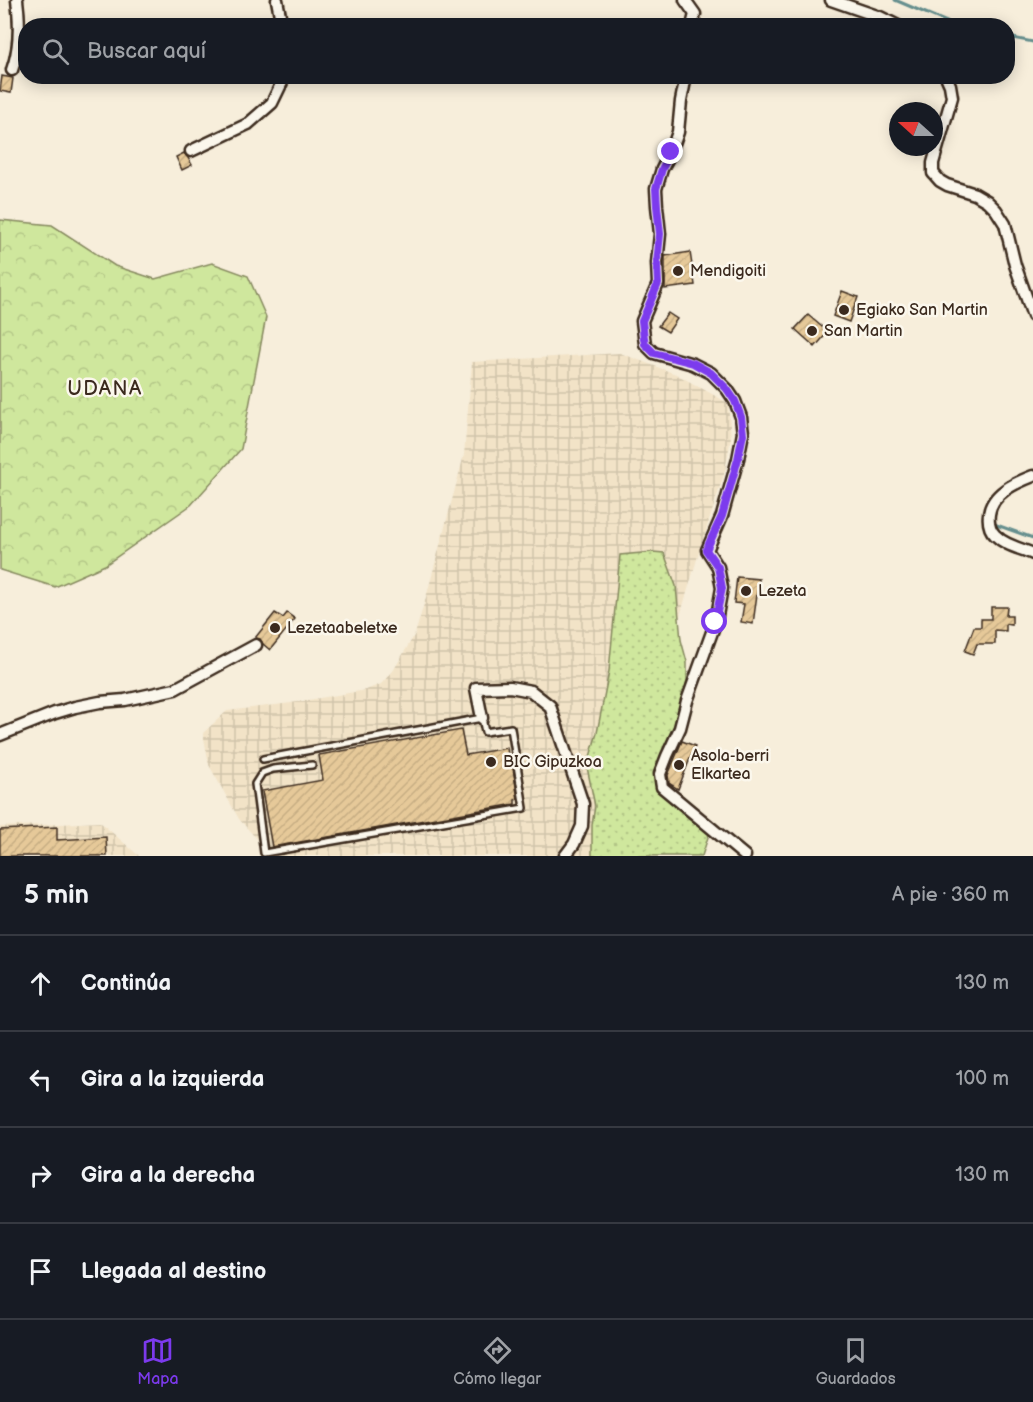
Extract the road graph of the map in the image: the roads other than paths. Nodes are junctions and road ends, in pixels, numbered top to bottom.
1 (18, 0) edge
2 (277, 0) edge
3 (685, 0) edge
4 (831, 0) edge
5 (20, 18) edge
6 (280, 18) edge
7 (694, 18) edge
8 (880, 18) edge
9 (18, 40) edge
10 (12, 70) dead end
11 (281, 84) edge
12 (684, 84) edge
13 (950, 84) edge
14 (191, 151) dead end
15 (1033, 316) edge
16 (1033, 476) edge
17 (1033, 554) edge
18 (256, 645) dead end
19 (482, 718) junction
20 (0, 735) edge
21 (263, 759) dead end
22 (312, 765) dead end
23 (565, 856) edge
24 (745, 856) edge

1 - 5 street
2 - 6 street
3 - 7 street
4 - 8 street
9 - 10 street
11 - 14 street
12 - 24 street
13 - 15 street
16 - 17 street
18 - 20 street
19 - 21 lane
19 - 22 lane
19 - 23 street

